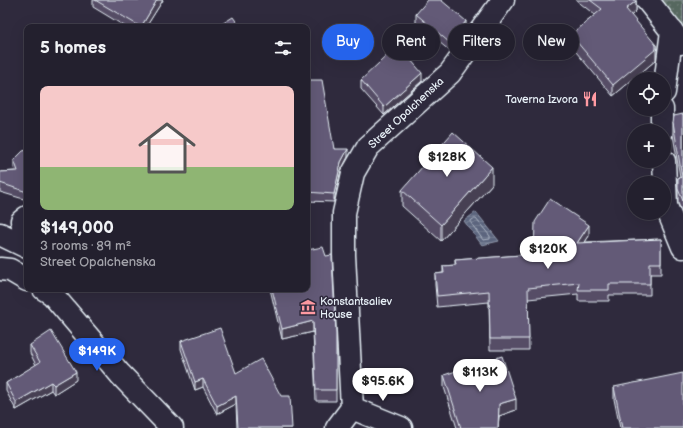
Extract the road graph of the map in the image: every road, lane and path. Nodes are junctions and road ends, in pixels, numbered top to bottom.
1 (503, 0) edge
2 (647, 0) edge
3 (677, 38) edge
4 (669, 72) edge
5 (664, 168) edge
6 (24, 219) edge
7 (24, 231) edge
8 (0, 234) edge
9 (24, 245) edge
10 (683, 247) edge
11 (0, 269) edge
12 (24, 278) edge
13 (50, 292) edge
14 (352, 408) junction
15 (172, 428) edge
16 (338, 428) edge
17 (401, 428) edge

1 - 14 street, Street Opalchenska
2 - 3 street
3 - 4 street
5 - 10 street
6 - 7 street
8 - 9 street
11 - 12 street
13 - 15 street
14 - 16 street
14 - 17 street

